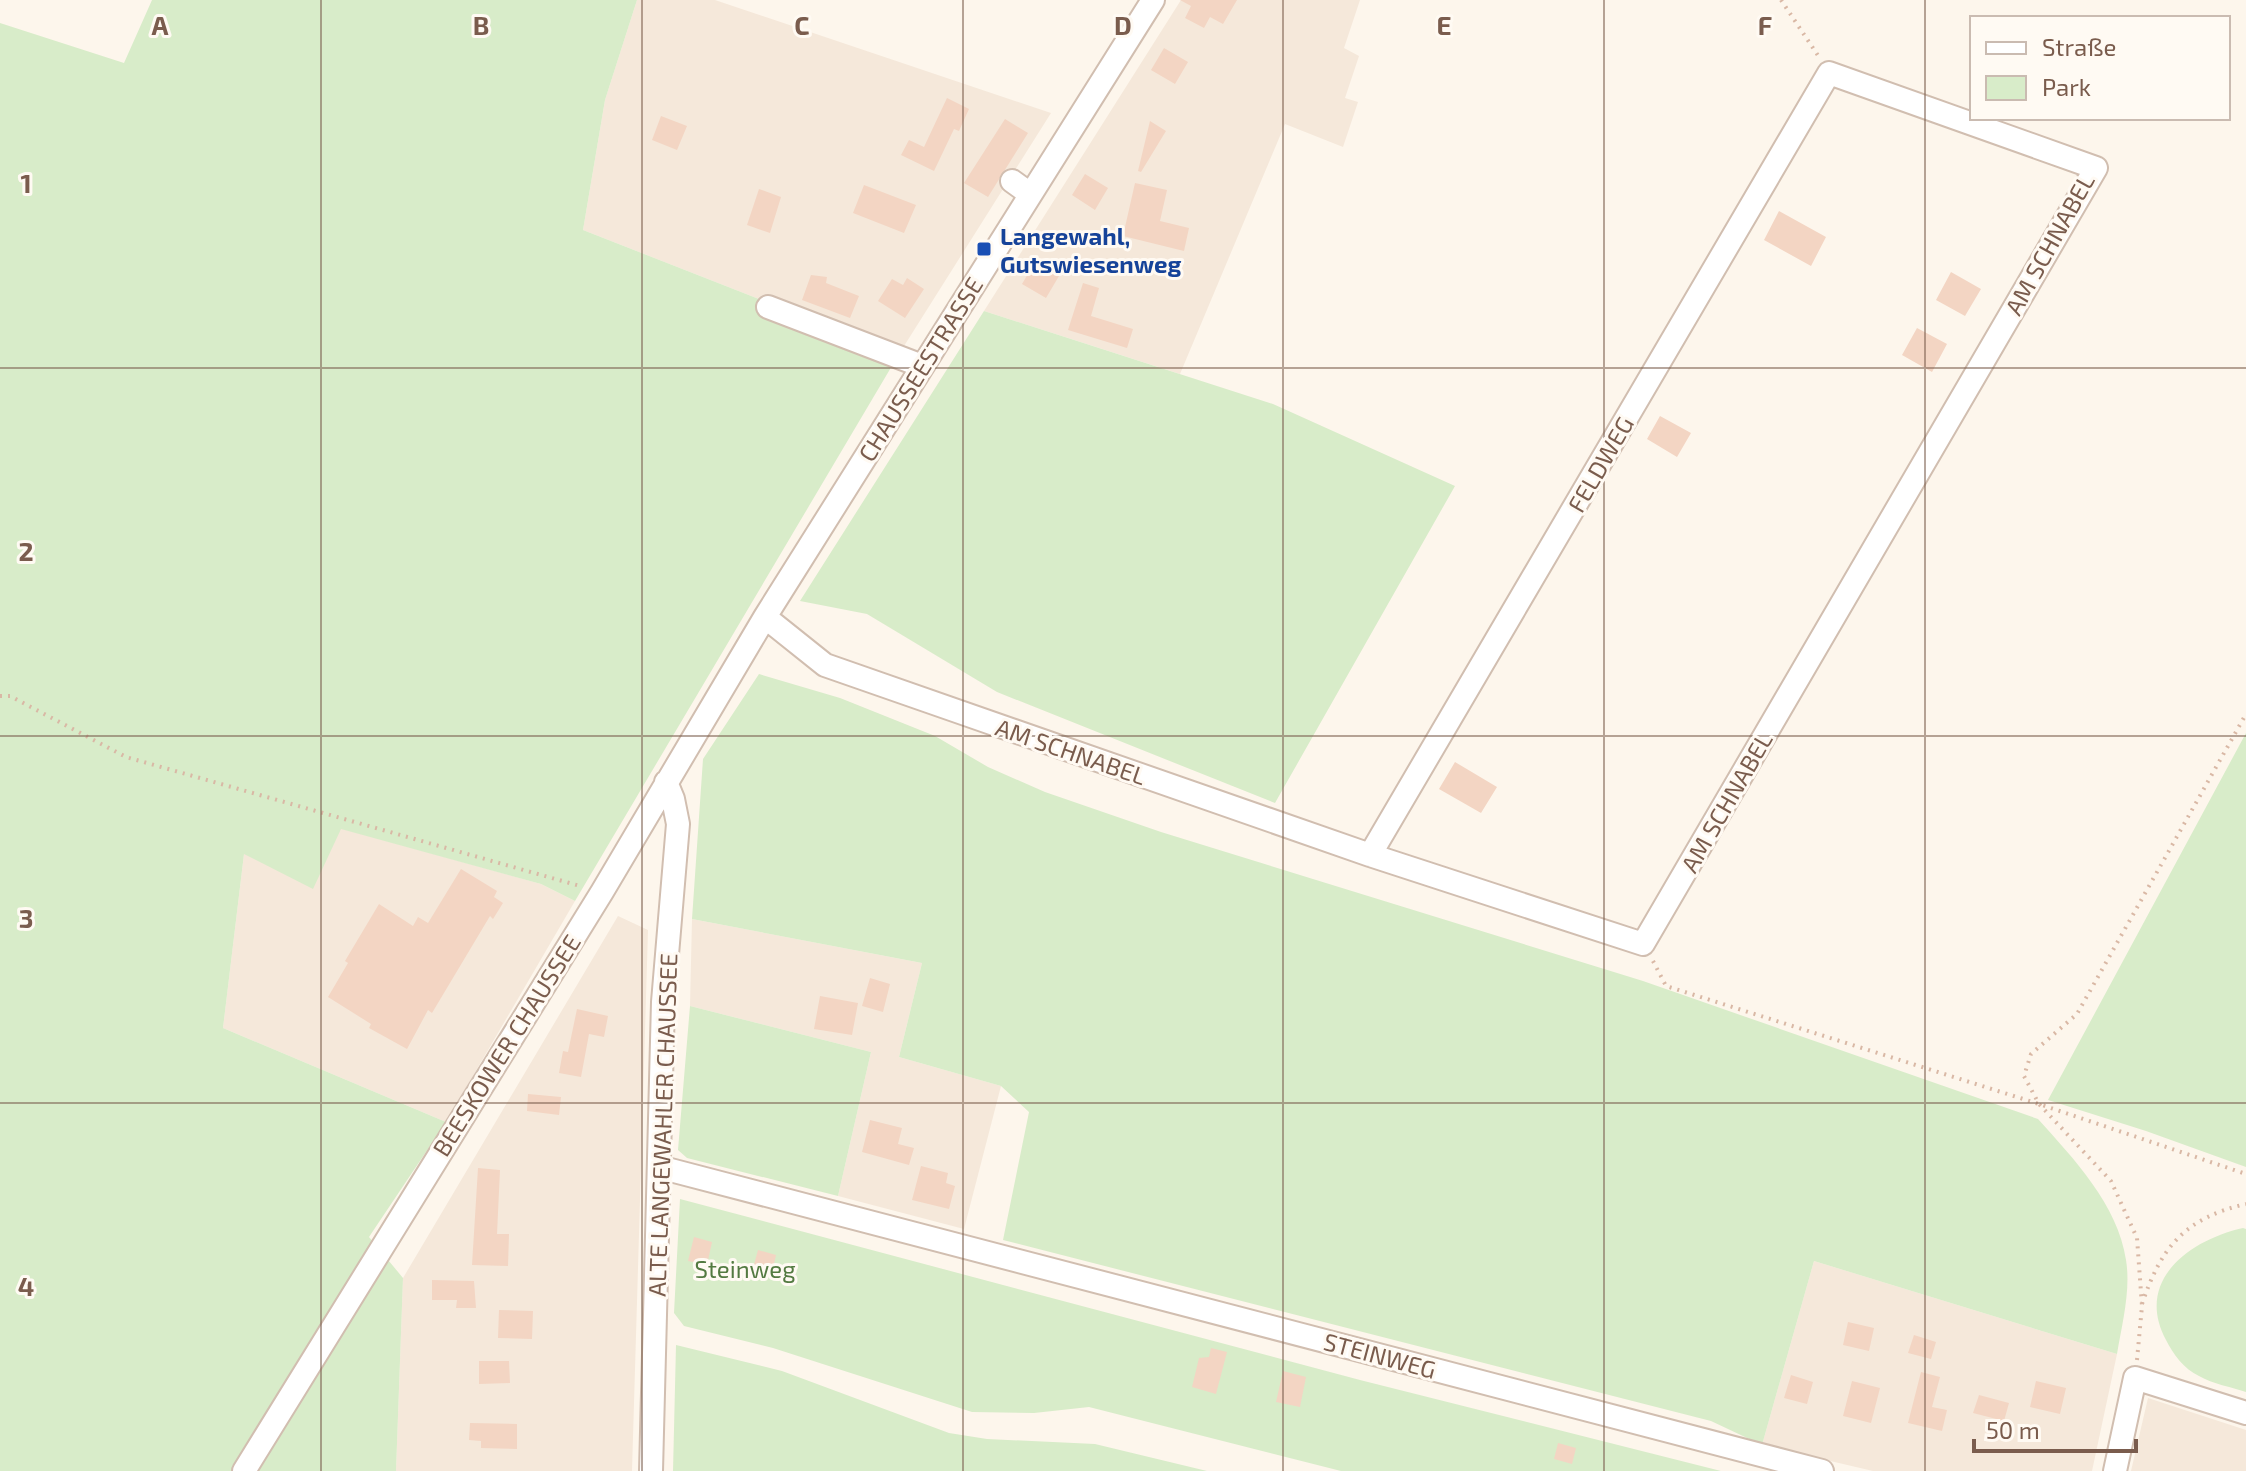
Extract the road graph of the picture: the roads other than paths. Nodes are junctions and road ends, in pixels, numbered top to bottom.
1 (1153, 0) edge
2 (1829, 73) joint
3 (768, 307) dead end
4 (922, 366) junction
5 (765, 617) junction
6 (666, 782) junction
7 (1370, 855) junction
8 (659, 1167) junction
9 (2246, 1413) edge
10 (244, 1471) edge
11 (651, 1471) edge
12 (1822, 1471) edge
13 (2115, 1471) edge

1 - 4 street, CHAUSSEESTRASSE
2 - 7 street, FELDWEG
2 - 7 street, AM SCHNABEL
3 - 4 street
4 - 5 street, CHAUSSEESTRASSE
5 - 6 street, BEESKOWER CHAUSSEE
5 - 7 street, AM SCHNABEL
6 - 8 street, ALTE LANGEWAHLER CHAUSSEE
6 - 10 street, BEESKOWER CHAUSSEE
8 - 11 street, ALTE LANGEWAHLER CHAUSSEE
8 - 12 street, STEINWEG
9 - 13 street

